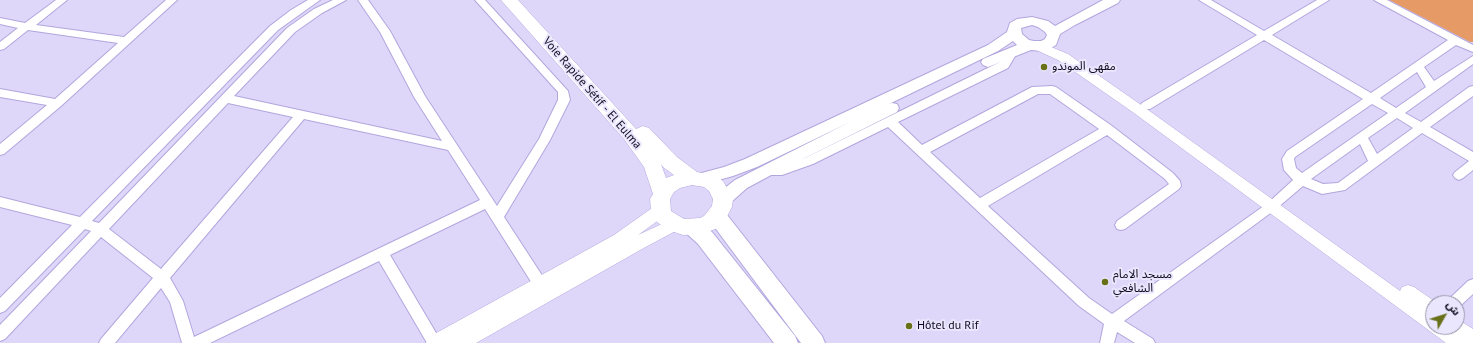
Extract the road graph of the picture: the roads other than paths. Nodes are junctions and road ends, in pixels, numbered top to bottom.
1 (62, 0) edge
2 (172, 0) edge
3 (314, 0) edge
4 (341, 0) edge
5 (364, 0) edge
6 (480, 0) edge
7 (509, 0) edge
8 (522, 0) edge
9 (1095, 0) edge
10 (1113, 0) edge
11 (1204, 0) edge
12 (1324, 0) edge
13 (1379, 0) edge
14 (0, 21) edge
15 (27, 27) junction
16 (1049, 32) junction
17 (1014, 34) junction
18 (1264, 36) junction
19 (1456, 40) junction
20 (126, 41) junction
21 (1034, 45) junction
22 (0, 47) edge
23 (1473, 49) edge
24 (1012, 50) junction
25 (1473, 58) edge
26 (1418, 66) junction
27 (1432, 87) junction
28 (1473, 90) edge
29 (0, 93) edge
30 (225, 98) junction
31 (1371, 98) junction
32 (57, 103) junction
33 (1146, 106) junction
34 (1397, 112) junction
35 (302, 114) junction
36 (889, 121) junction
37 (1422, 127) junction
38 (1108, 130) junction
39 (1362, 137) junction
40 (452, 147) junction
41 (0, 151) edge
42 (921, 151) junction
43 (1473, 158) edge
44 (1375, 162) junction
45 (1473, 164) edge
46 (768, 170) junction
47 (1459, 175) dead end
48 (696, 178) junction
49 (1301, 180) junction
50 (0, 202) edge
51 (488, 202) junction
52 (661, 202) junction
53 (1276, 203) junction
54 (979, 205) junction
55 (720, 208) junction
56 (497, 217) junction
57 (83, 223) junction
58 (1121, 225) dead end
59 (683, 226) junction
60 (100, 229) junction
61 (382, 254) junction
62 (162, 277) junction
63 (540, 284) junction
64 (1473, 285) edge
65 (1462, 295) edge
66 (1425, 305) edge
67 (0, 307) edge
68 (1425, 318) edge
69 (1112, 322) junction
70 (0, 335) edge
71 (1449, 335) edge
72 (106, 343) edge
73 (189, 343) edge
74 (196, 343) edge
75 (435, 343) edge
76 (460, 343) edge
77 (787, 343) edge
78 (814, 343) edge
79 (1107, 343) edge
80 (1148, 343) edge
81 (1460, 343) edge

1 - 15 street
2 - 20 street
3 - 57 street
4 - 30 street
5 - 40 street
6 - 56 street
7 - 52 highway, Voie Rapide Sétif - El Eulma
8 - 48 highway, Voie Rapide Sétif - El Eulma
9 - 16 main road
10 - 16 main road
11 - 18 street
12 - 18 street
13 - 19 street
14 - 15 street
15 - 20 street
15 - 22 street
16 - 17 main road
16 - 21 main road
16 - 33 street
17 - 21 main road
17 - 48 main road
18 - 31 street
18 - 33 street
19 - 23 street
19 - 26 street
20 - 32 street
21 - 24 main road
21 - 53 street
24 - 36 street
24 - 46 main road
25 - 27 street
26 - 27 street
26 - 31 street
27 - 34 street
28 - 37 street
29 - 32 street
30 - 35 street
30 - 60 street
31 - 34 street
31 - 49 street
32 - 41 street
33 - 53 street
34 - 37 street
34 - 39 street
35 - 40 street
35 - 62 street
36 - 42 street
36 - 46 street
37 - 43 street
37 - 44 street
38 - 42 street
38 - 54 street
38 - 58 street
39 - 44 street
39 - 49 street
40 - 51 street
42 - 54 street
44 - 49 street
45 - 47 street
46 - 55 main road
48 - 52 highway
48 - 55 highway
49 - 53 street
50 - 57 street
51 - 56 street
51 - 61 street
52 - 59 highway
52 - 63 street
53 - 66 street
53 - 68 street
53 - 69 street
54 - 69 street
55 - 59 highway
55 - 78 main road
56 - 63 street
57 - 60 street
57 - 67 street
59 - 76 street
59 - 77 main road
60 - 62 street
60 - 70 street
61 - 74 street
61 - 75 street
62 - 72 street
62 - 73 street
63 - 75 street
64 - 65 street
69 - 79 street
69 - 80 street
71 - 81 street

